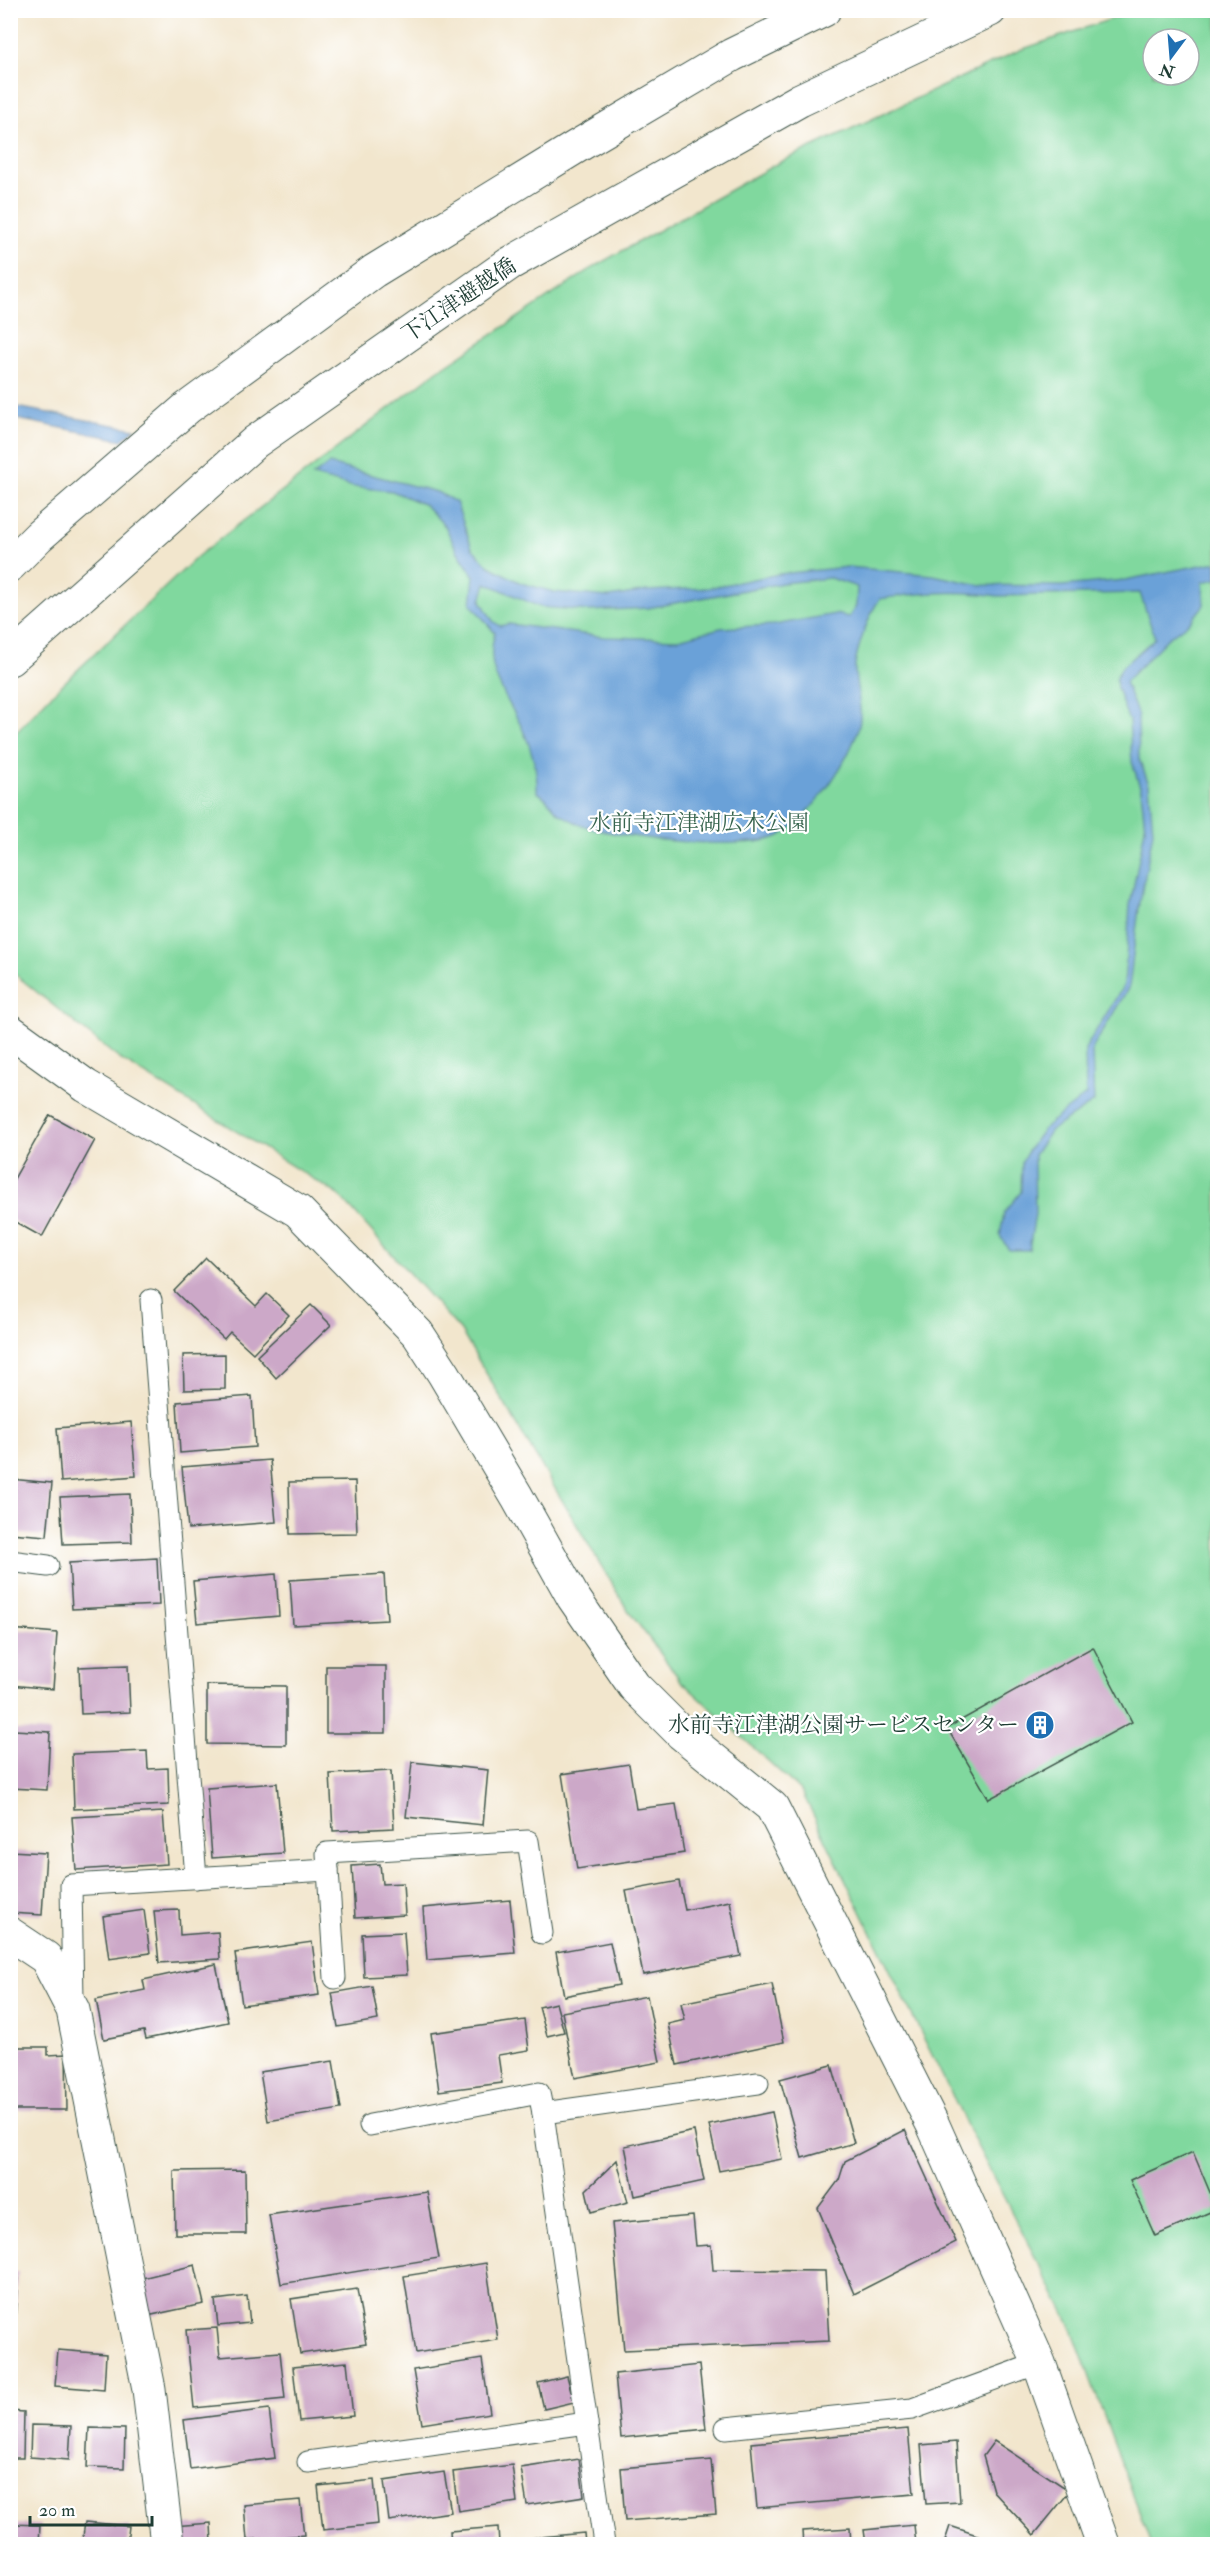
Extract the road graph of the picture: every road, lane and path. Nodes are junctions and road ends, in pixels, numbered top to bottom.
1 (824, 10) edge
2 (977, 17) edge
3 (10, 565) edge
4 (10, 659) edge
5 (10, 1031) edge
6 (151, 1300) dead end
7 (10, 1561) edge
8 (48, 1566) dead end
9 (328, 1870) junction
10 (196, 1878) junction
11 (542, 1933) dead end
12 (10, 1934) edge
13 (335, 1978) dead end
14 (73, 2010) junction
15 (758, 2083) dead end
16 (543, 2113) junction
17 (370, 2125) dead end
18 (1038, 2363) junction
19 (587, 2423) junction
20 (726, 2428) dead end
21 (308, 2462) dead end
22 (167, 2544) edge
23 (604, 2544) edge
24 (1103, 2544) edge

1 - 3 street
2 - 4 street, 下江津避越僑
5 - 18 street
6 - 10 lane
7 - 8 lane
9 - 10 lane
9 - 11 lane
9 - 13 lane
10 - 14 lane
12 - 14 street
14 - 22 street
15 - 16 lane
16 - 17 lane
16 - 19 lane
18 - 20 lane
18 - 24 street
19 - 21 lane
19 - 23 lane

